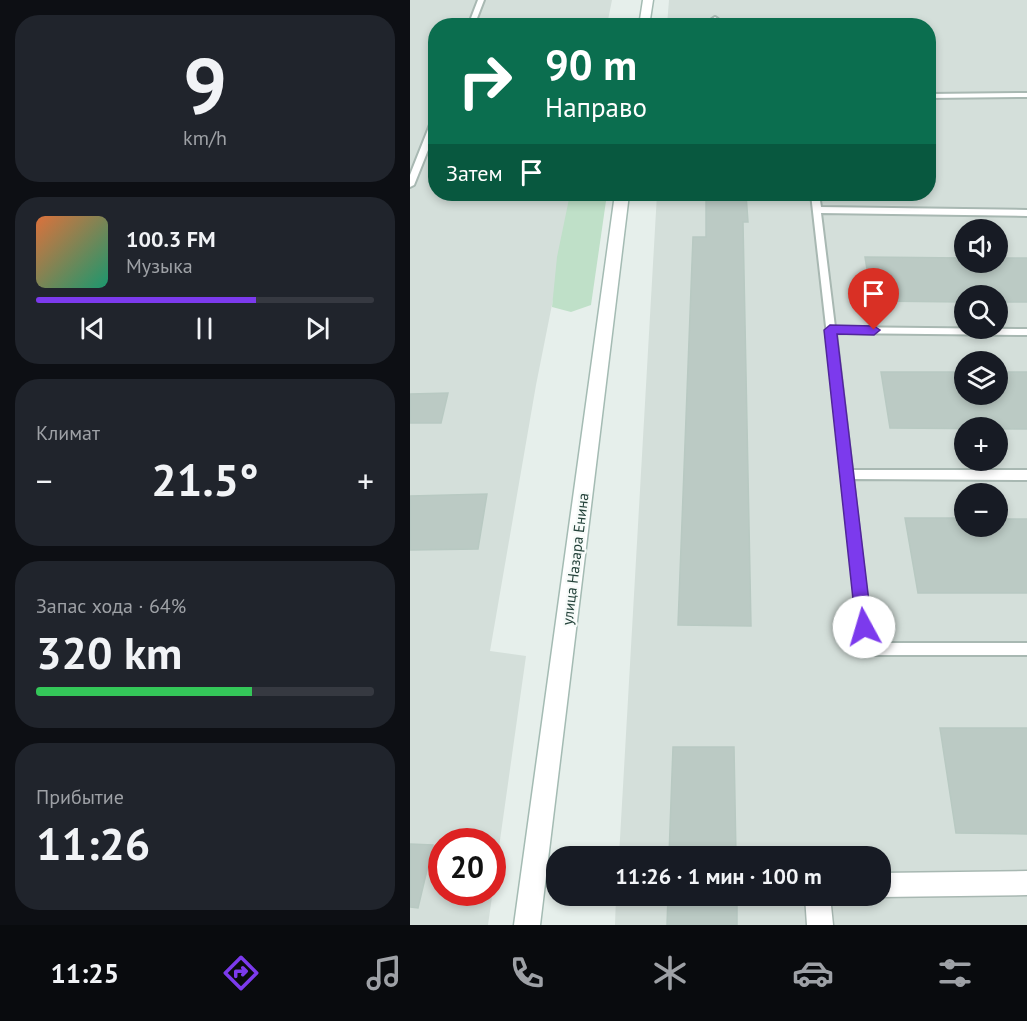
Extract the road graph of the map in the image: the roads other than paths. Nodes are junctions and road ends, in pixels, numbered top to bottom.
1 (481, 0) edge
2 (648, 0) edge
3 (474, 18) edge
4 (645, 18) edge
5 (1028, 95) edge
6 (936, 96) edge
7 (428, 139) edge
8 (410, 185) edge
9 (621, 201) edge
10 (816, 201) edge
11 (817, 210) junction
12 (1028, 213) edge
13 (830, 330) junction
14 (1028, 332) edge
15 (847, 474) junction
16 (1028, 476) edge
17 (1028, 649) edge
18 (1028, 883) edge
19 (891, 885) edge
20 (819, 906) edge
21 (527, 925) edge
22 (820, 925) edge

1 - 3 lane
2 - 4 main road
5 - 6 lane
7 - 8 lane
9 - 21 main road, улица Назара Енина
10 - 11 lane
11 - 12 lane
11 - 13 lane
13 - 14 lane
13 - 15 lane
15 - 16 lane
15 - 17 lane
18 - 19 main road
20 - 22 main road

